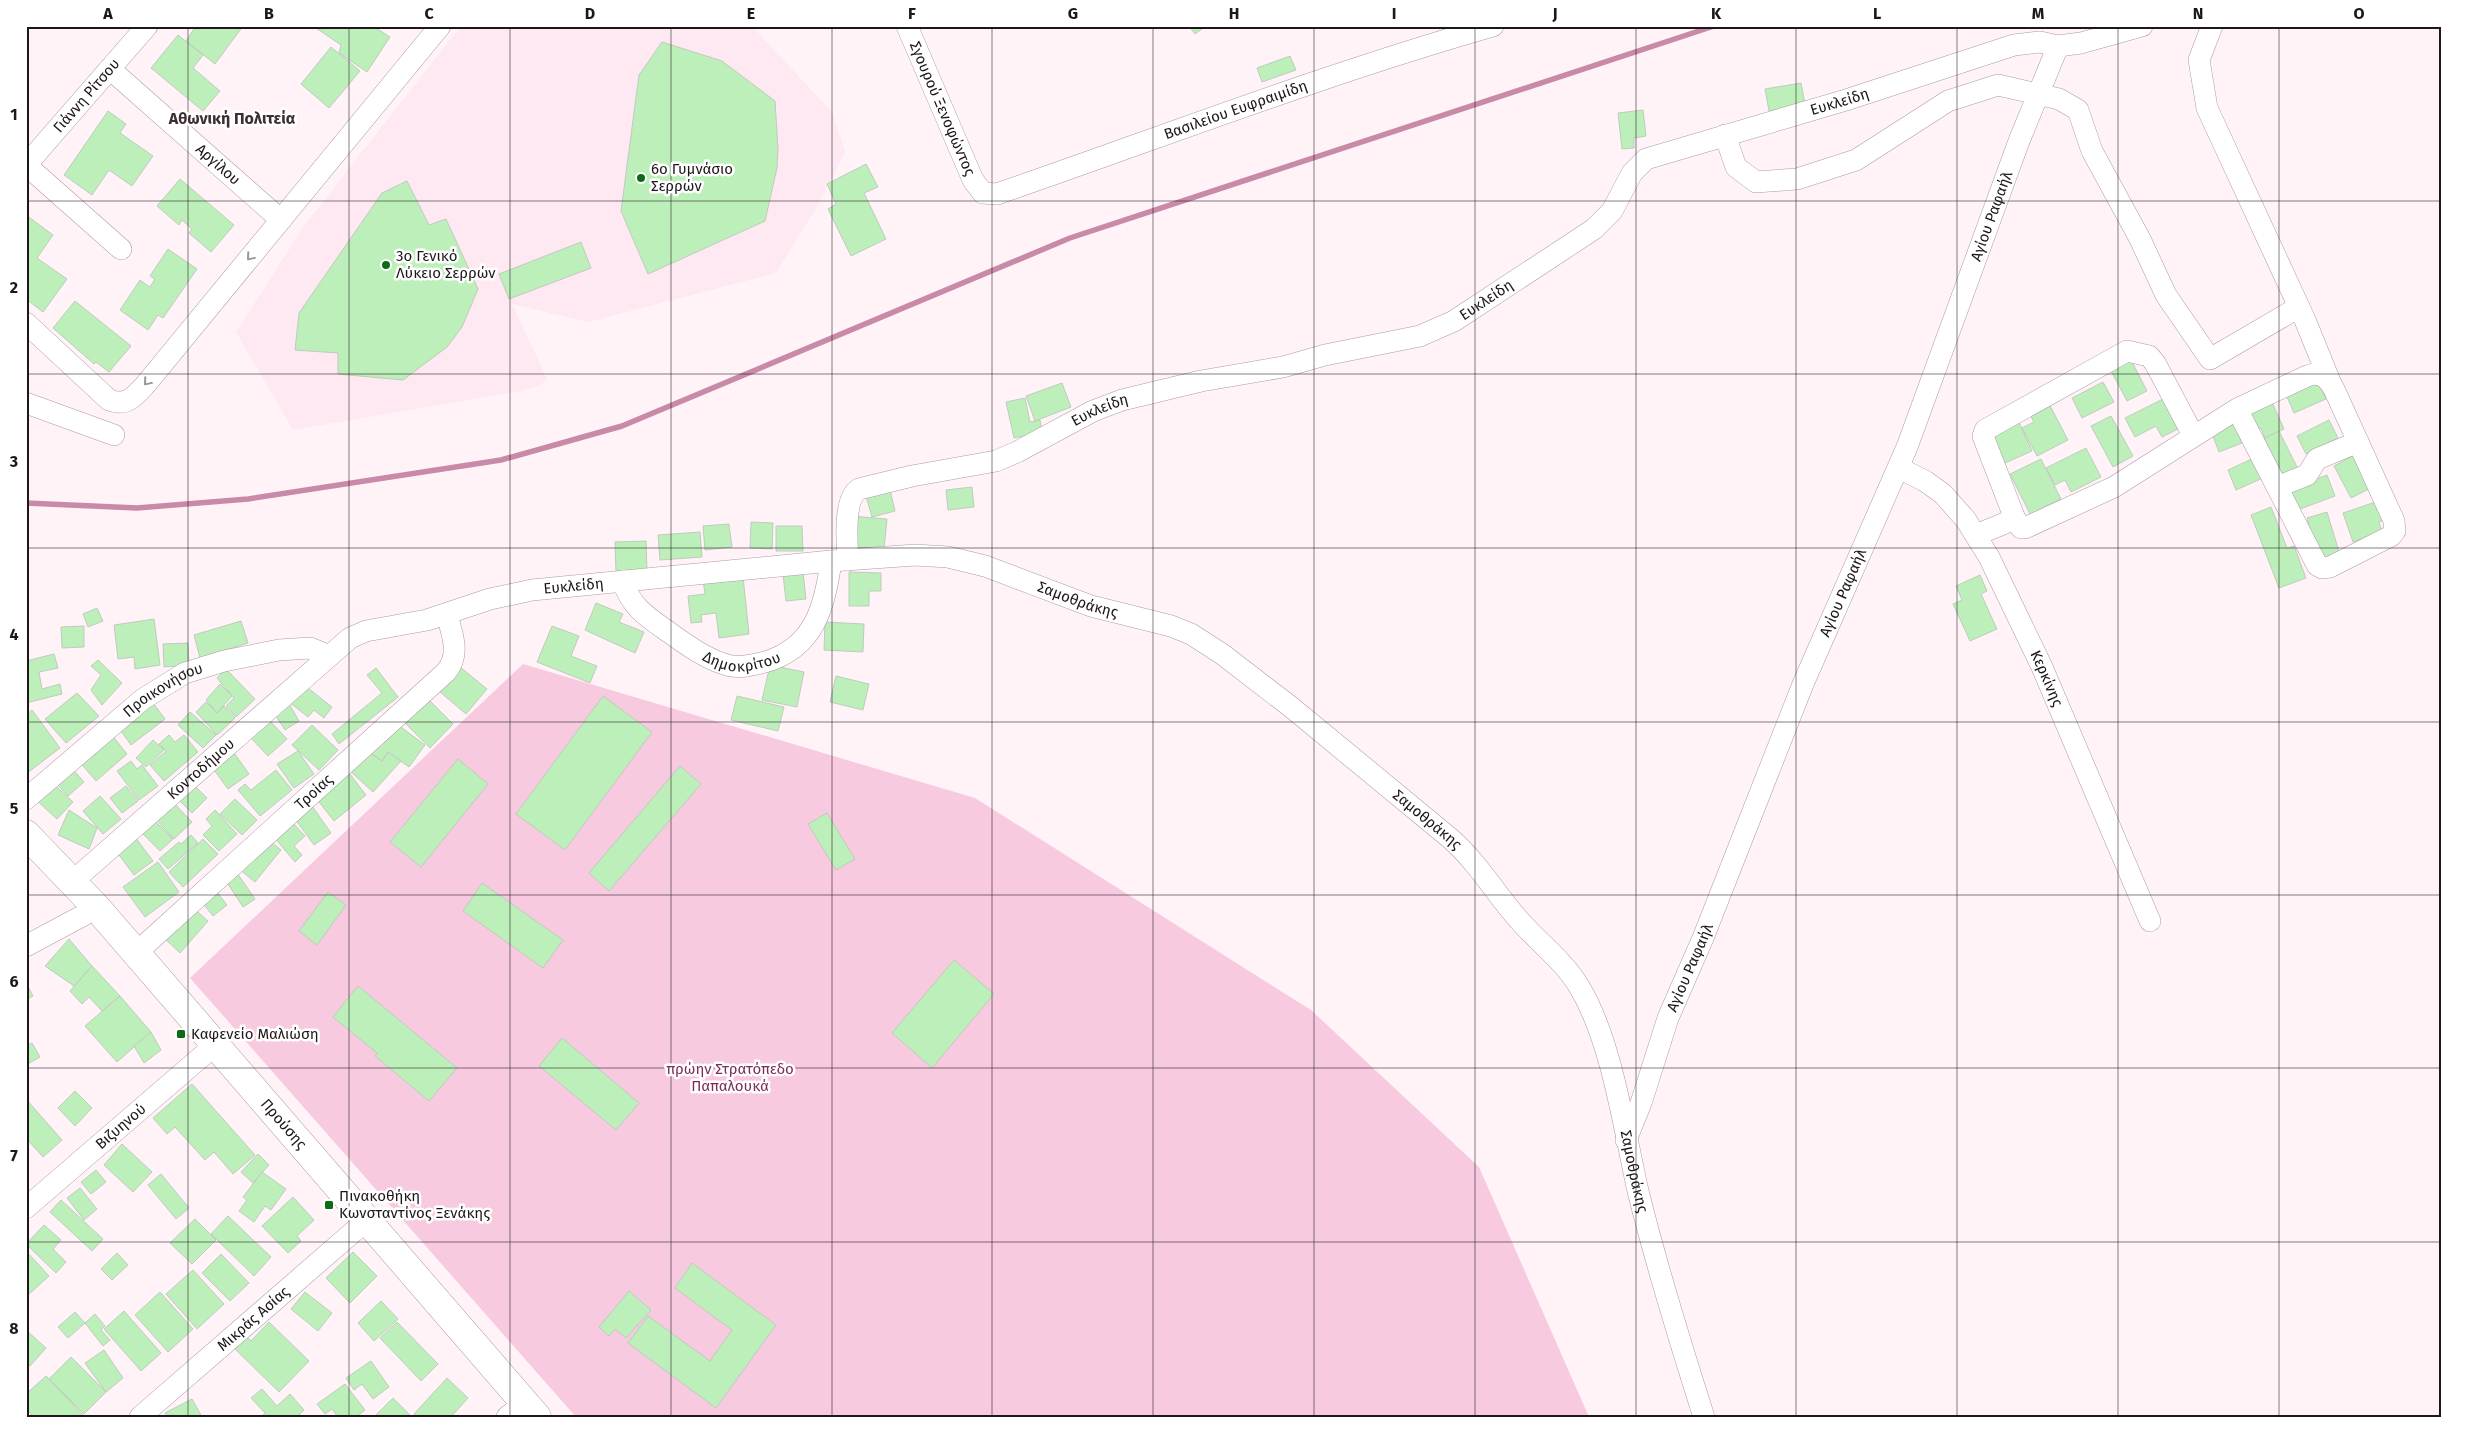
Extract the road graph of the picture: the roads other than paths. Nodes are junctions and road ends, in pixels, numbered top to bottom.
1 (147, 26) edge
2 (907, 26) edge
3 (1493, 26) edge
4 (2142, 26) edge
5 (2212, 26) edge
6 (436, 28) edge
7 (2058, 46) junction
8 (110, 70) junction
9 (2037, 95) junction
10 (1725, 135) junction
11 (26, 165) edge
12 (980, 191) joint
13 (282, 220) junction
14 (120, 249) dead end
15 (2299, 307) junction
16 (26, 323) edge
17 (2331, 384) junction
18 (26, 403) edge
19 (2237, 409) junction
20 (114, 435) dead end
21 (2193, 435) junction
22 (2358, 442) junction
23 (1899, 468) junction
24 (2277, 488) junction
25 (2015, 519) junction
26 (1976, 535) junction
27 (839, 560) junction
28 (623, 581) junction
29 (446, 615) junction
30 (329, 656) junction
31 (26, 799) edge
32 (26, 819) edge
33 (34, 841) edge
34 (73, 880) junction
35 (97, 908) junction
36 (2150, 921) dead end
37 (26, 946) edge
38 (136, 953) junction
39 (215, 1045) junction
40 (1614, 1079) junction
41 (1648, 1081) junction
42 (1626, 1140) junction
43 (26, 1208) edge
44 (367, 1220) junction
45 (523, 1412) edge
46 (140, 1417) edge
47 (1704, 1417) edge

1 - 8 street, Γιάννη Ρίτσου
2 - 12 street, Σγουρού Ξενοφώντος
3 - 12 street, Βασιλείου Ευφραιμίδη
4 - 7 street, Ευκλείδη
5 - 15 street
6 - 13 street
7 - 9 street, Αγίου Ραφαήλ
7 - 10 street, Ευκλείδη
8 - 11 street, Γιάννη Ρίτσου
8 - 13 street, Αργίλου
9 - 10 street
9 - 15 street
9 - 23 street, Αγίου Ραφαήλ
10 - 27 street, Ευκλείδη
11 - 14 street
13 -> 16 street
15 - 17 street
17 - 19 street
17 - 22 street
18 - 20 street
19 - 21 street
19 - 24 street
21 - 25 street
21 - 25 street
22 - 24 street
22 - 24 street
23 - 26 street, Κερκίνης
23 - 41 street, Αγίου Ραφαήλ
25 - 26 street
26 - 36 street, Κερκίνης
27 - 28 street, Ευκλείδη
27 - 28 street, Δημοκρίτου
27 - 40 street, Σαμοθράκης
28 - 29 street, Ευκλείδη
29 - 30 street, Ευκλείδη
29 - 38 street, Τροίας
30 - 31 street, Προικονήσου
30 - 34 street, Κοντοδήμου
32 - 33 street
33 - 34 main road, Προύσης
34 - 35 main road, Προύσης
35 - 37 street
35 - 38 main road, Προύσης
38 - 39 main road, Προύσης
39 - 43 street, Βιζυηνού
39 - 44 main road, Προύσης
40 - 41 street
40 - 42 street, Σαμοθράκης
41 - 42 street, Αγίου Ραφαήλ
42 - 47 street, Σαμοθράκης
44 - 45 main road, Προύσης
44 - 46 street, Μικράς Ασίας

